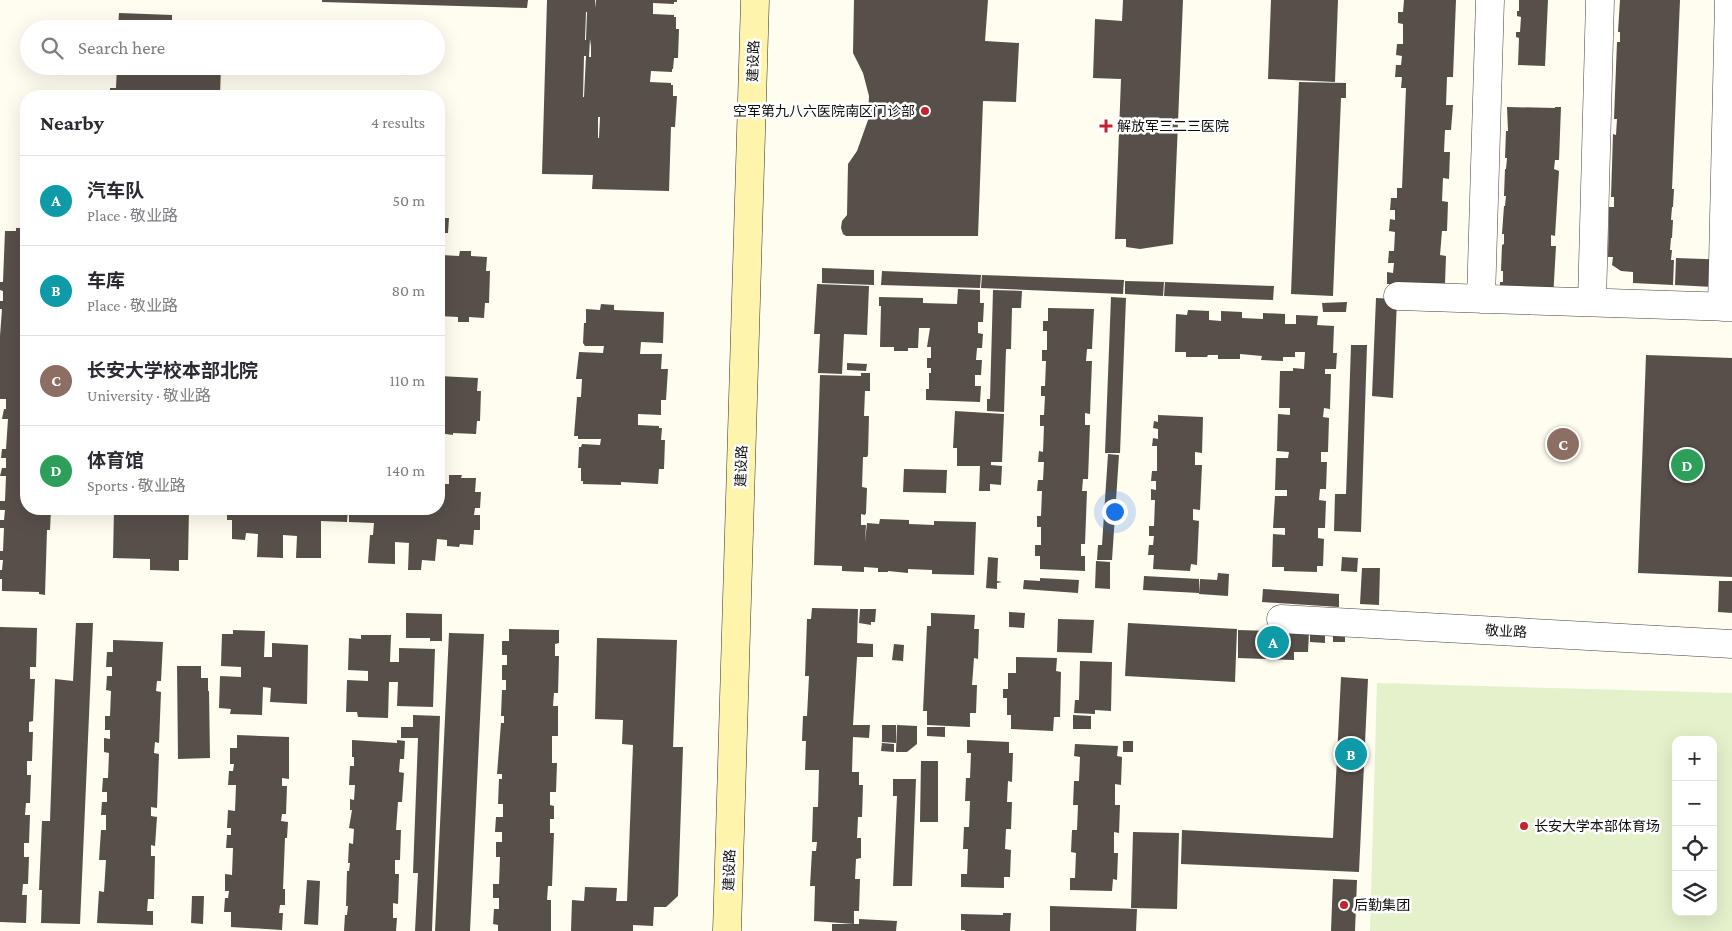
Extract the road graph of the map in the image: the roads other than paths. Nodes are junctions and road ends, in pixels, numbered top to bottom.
1 (755, 0) edge
2 (1490, 0) edge
3 (1600, 0) edge
4 (1729, 0) edge
5 (1398, 296) dead end
6 (1481, 298) junction
7 (1592, 302) junction
8 (1727, 307) edge
9 (1280, 618) dead end
10 (1732, 644) edge
11 (727, 931) edge

1 - 11 street, 建设路
2 - 6 street
3 - 7 street
4 - 8 street
5 - 6 street
6 - 7 street
7 - 8 street
9 - 10 street, 敬业路

